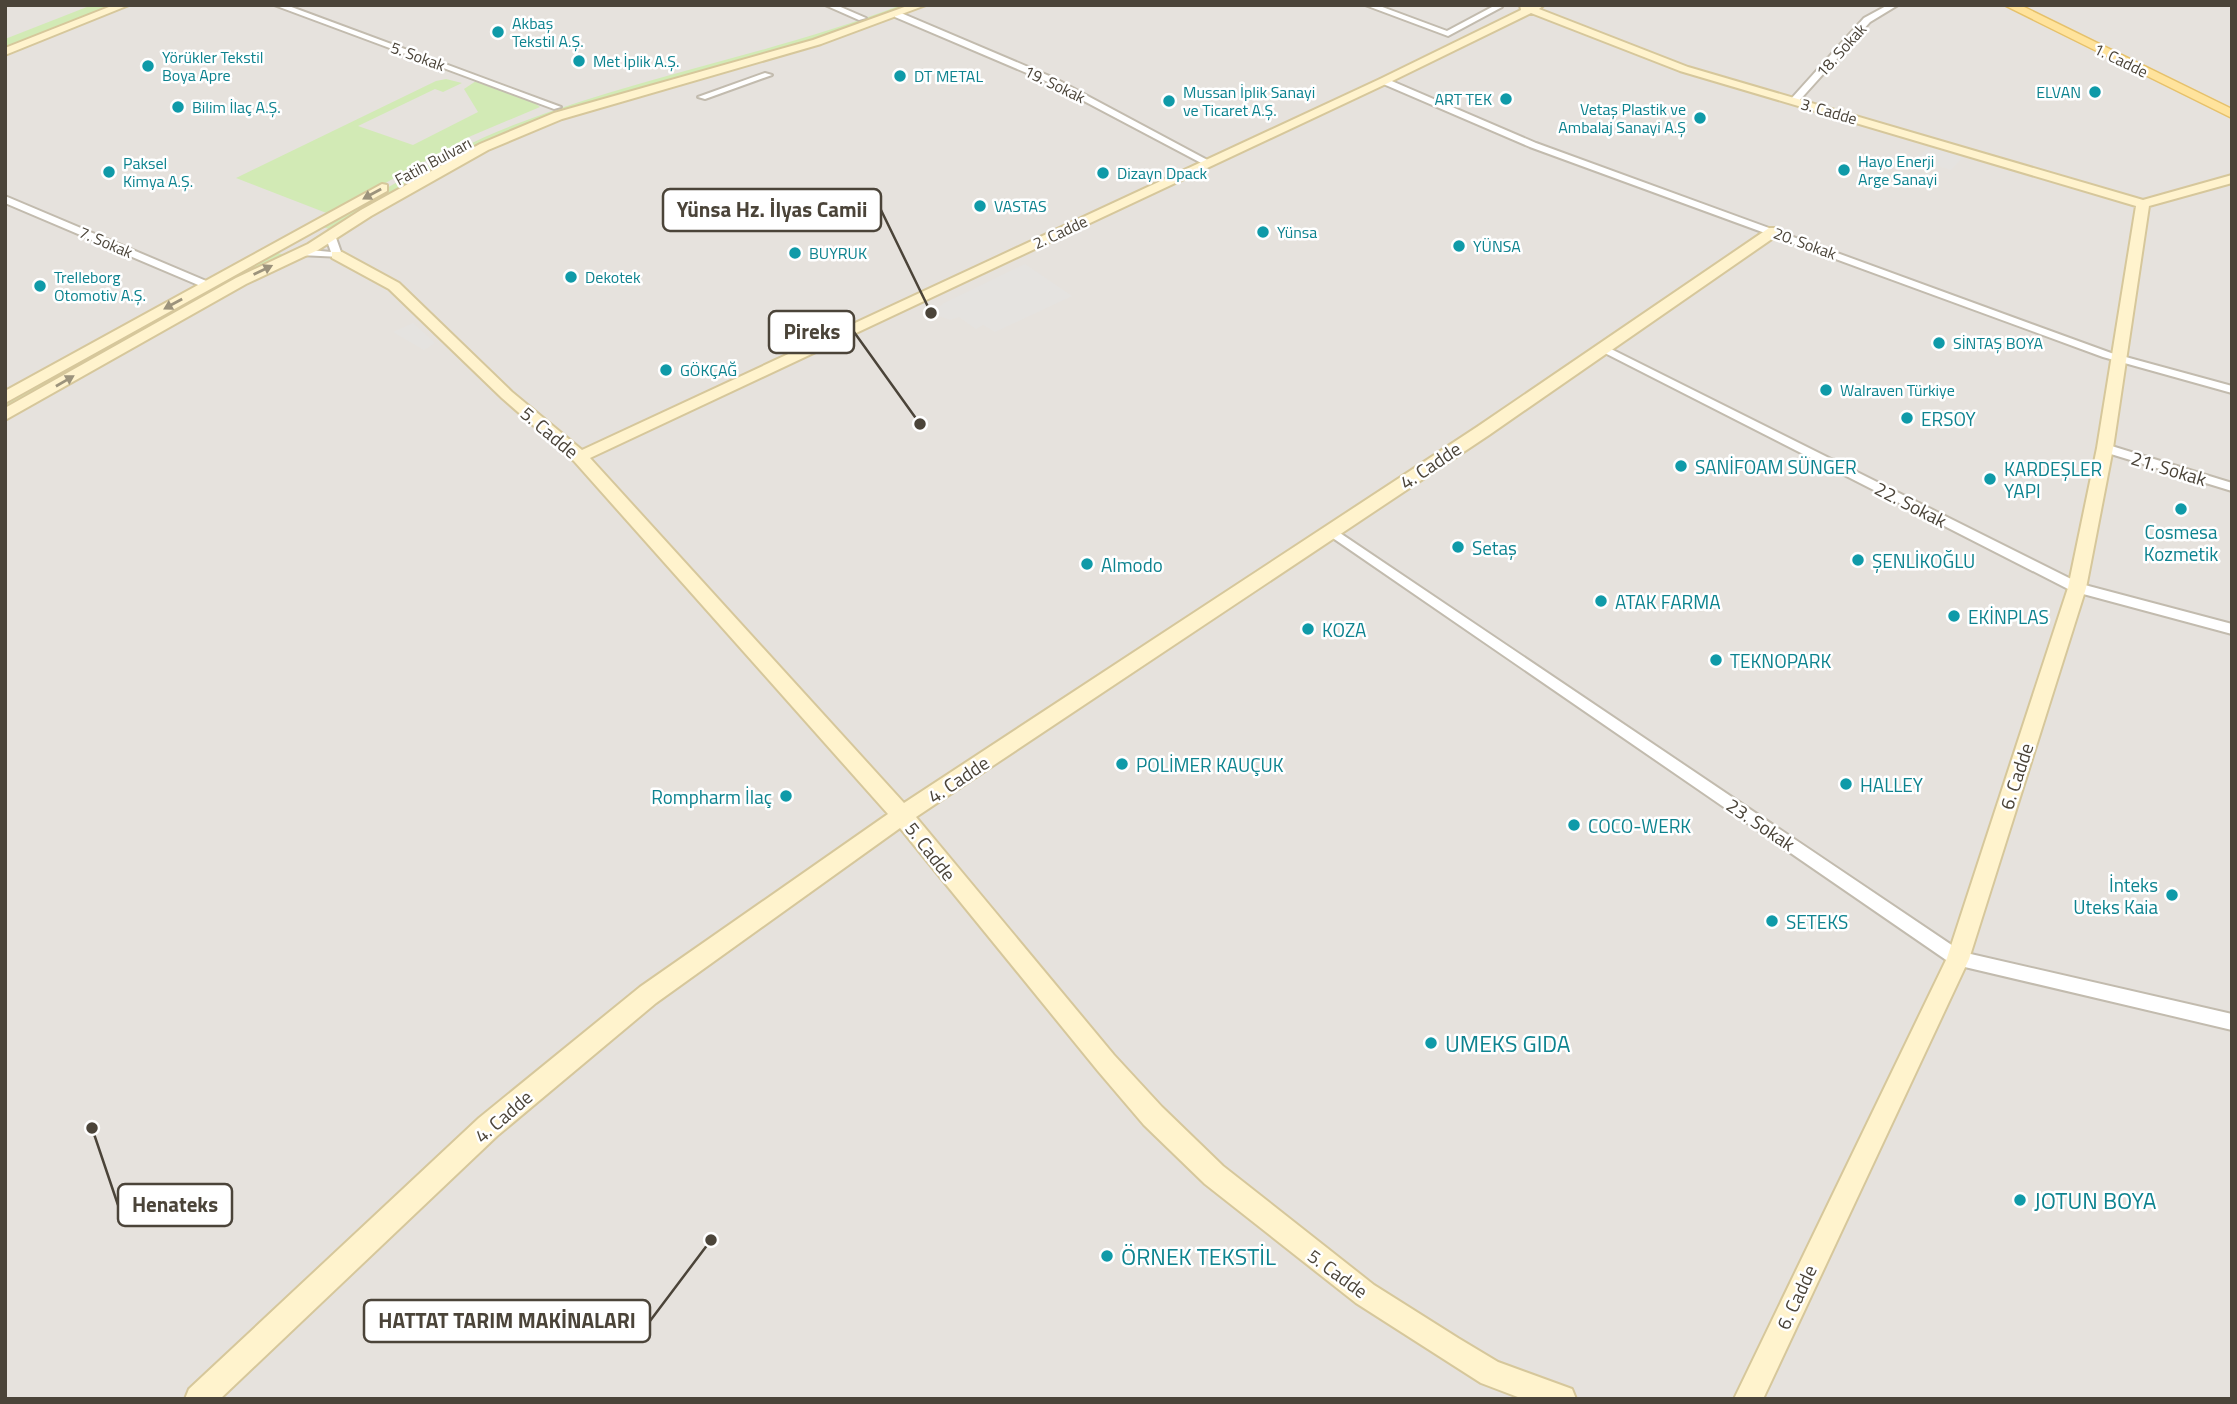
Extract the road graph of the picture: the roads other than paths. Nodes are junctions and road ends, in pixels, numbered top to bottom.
1 (124, 5) edge
2 (278, 5) edge
3 (829, 5) edge
4 (921, 5) edge
5 (1369, 5) edge
6 (1492, 5) edge
7 (1894, 5) edge
8 (2010, 5) edge
9 (2022, 5) edge
10 (1530, 7) edge
11 (897, 10) edge
12 (862, 19) junction
13 (5, 52) edge
14 (768, 75) dead end
15 (1384, 81) junction
16 (702, 97) dead end
17 (1794, 101) junction
18 (2232, 106) edge
19 (557, 107) junction
20 (2232, 114) edge
21 (439, 156) dead end
22 (1208, 163) junction
23 (398, 179) dead end
24 (2232, 179) edge
25 (5, 199) edge
26 (2143, 204) junction
27 (309, 229) junction
28 (1773, 231) junction
29 (330, 235) junction
30 (281, 244) junction
31 (300, 252) junction
32 (337, 255) junction
33 (207, 285) junction
34 (1602, 348) junction
35 (2118, 358) junction
36 (2232, 390) edge
37 (5, 398) edge
38 (5, 415) edge
39 (2105, 448) junction
40 (580, 457) junction
41 (2232, 487) edge
42 (1331, 531) junction
43 (2077, 588) junction
44 (2232, 629) edge
45 (902, 815) junction
46 (1958, 959) junction
47 (2232, 1022) edge
48 (199, 1399) edge
49 (1562, 1399) edge
50 (1748, 1399) edge

1 - 13 street
2 - 19 street, 5. Sokak
3 - 12 street
4 - 11 street
5 - 6 street
7 - 17 street, 18. Sokak
8 - 20 main road, 1. Cadde
9 - 18 main road, 1. Cadde
10 - 15 street, 2. Cadde
10 - 17 street, 3. Cadde
11 - 12 street, Fatih Bulvarı
11 - 22 street, 19. Sokak
11 - 29 street, Fatih Bulvarı
12 - 19 street, Fatih Bulvarı
14 - 16 street
15 - 22 street, 2. Cadde
15 - 28 street, 20. Sokak
17 - 26 street, 3. Cadde
19 - 21 street, Fatih Bulvarı
22 - 40 street, 2. Cadde
23 -> 27 street, Fatih Bulvarı
24 - 26 street
25 - 33 street, 7. Sokak
26 - 35 street, 6. Cadde
27 - 29 street
27 - 30 street, Fatih Bulvarı
28 - 34 street, 4. Cadde
28 - 35 street, 20. Sokak
29 - 31 street, Fatih Bulvarı
29 - 32 street
30 - 31 street
30 - 33 street, Fatih Bulvarı
31 - 32 street
38 -> 31 street, Fatih Bulvarı
32 - 40 street, 5. Cadde
33 -> 37 street, Fatih Bulvarı
34 - 42 street, 4. Cadde
34 - 43 street, 22. Sokak
35 - 36 street, 20. Sokak
35 - 39 street, 6. Cadde
39 - 41 street, 21. Sokak
39 - 43 street, 6. Cadde
40 - 45 street, 5. Cadde
42 - 45 street, 4. Cadde
42 - 46 street, 23. Sokak
43 - 44 street, 22. Sokak
43 - 46 street, 6. Cadde
45 - 48 street, 4. Cadde
45 - 49 street, 5. Cadde
46 - 47 street, 23. Sokak
46 - 50 street, 6. Cadde

